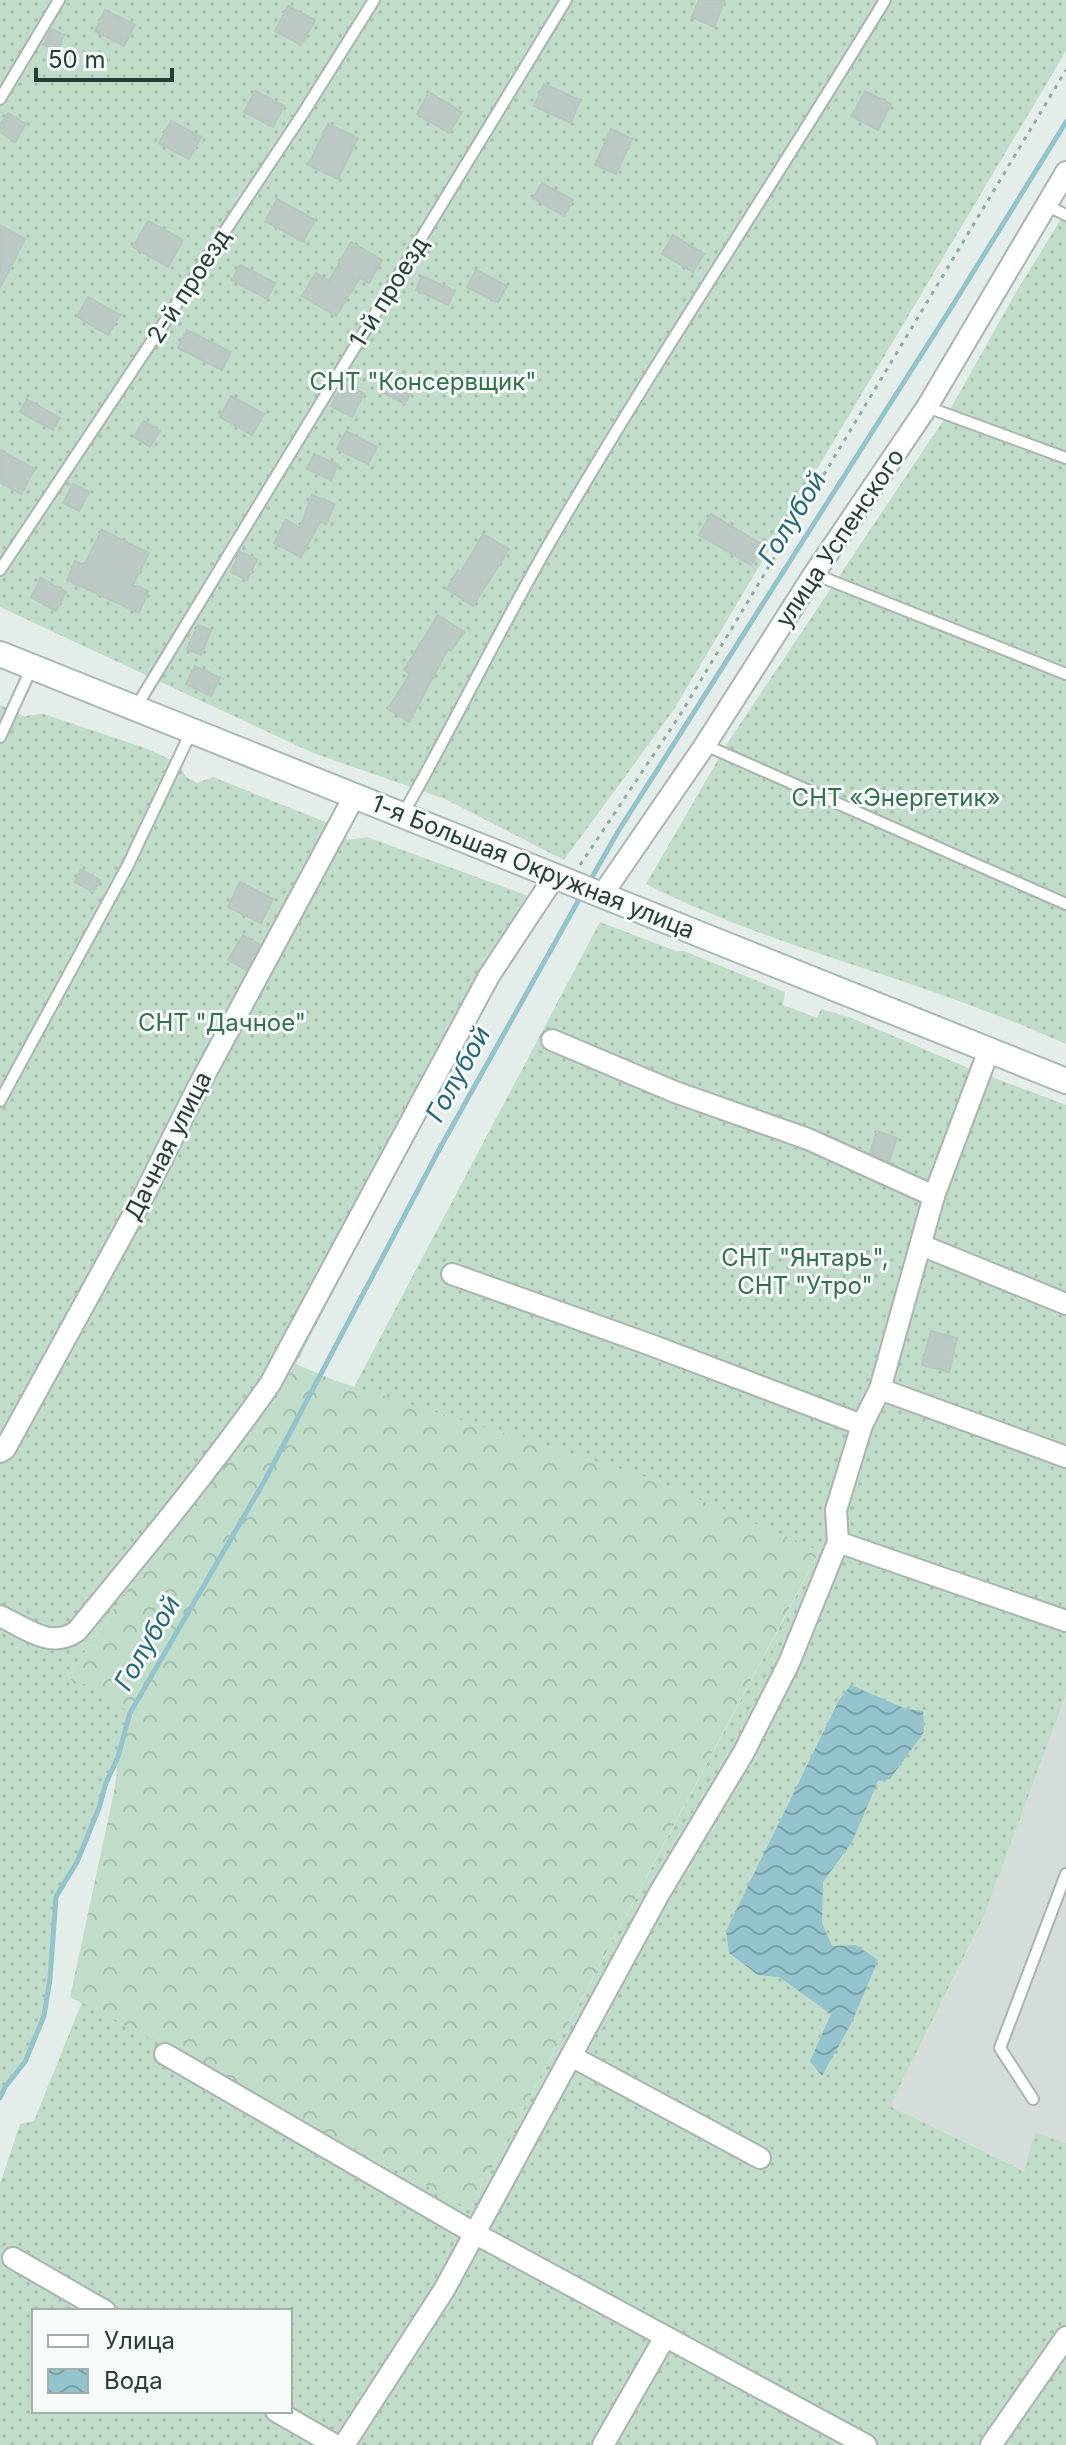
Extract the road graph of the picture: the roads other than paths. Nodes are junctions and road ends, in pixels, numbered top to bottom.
1 (59, 0) edge
2 (374, 0) edge
3 (566, 0) edge
4 (885, 0) edge
5 (0, 99) edge
6 (1066, 172) edge
7 (1046, 205) junction
8 (1066, 215) edge
9 (927, 407) junction
10 (1066, 458) edge
11 (0, 570) edge
12 (814, 574) junction
13 (0, 654) edge
14 (32, 667) junction
15 (1066, 674) edge
16 (136, 707) junction
17 (192, 730) junction
18 (0, 737) edge
19 (705, 745) junction
20 (355, 795) junction
21 (403, 814) junction
22 (562, 879) junction
23 (602, 895) junction
24 (1066, 904) edge
25 (552, 1040) dead end
26 (989, 1050) junction
27 (1066, 1081) edge
28 (0, 1101) edge
29 (934, 1196) junction
30 (921, 1245) junction
31 (452, 1274) dead end
32 (1066, 1304) edge
33 (880, 1389) junction
34 (862, 1425) junction
35 (0, 1452) edge
36 (1066, 1457) edge
37 (838, 1542) junction
38 (0, 1616) edge
39 (1066, 1621) edge
40 (1066, 1874) edge
41 (165, 2054) dead end
42 (571, 2056) junction
43 (1033, 2099) dead end
44 (760, 2158) dead end
45 (474, 2233) junction
46 (13, 2258) dead end
47 (102, 2309) edge
48 (665, 2337) junction
49 (1066, 2337) edge
50 (279, 2413) edge
51 (827, 2436) edge
52 (335, 2445) edge
53 (344, 2445) edge
54 (603, 2445) edge
55 (866, 2445) edge
56 (991, 2445) edge

1 - 5 lane
2 - 11 lane, 2-й проезд
3 - 16 lane, 1-й проезд
4 - 21 lane
6 - 7 street, улица Успенского
7 - 8 lane
7 - 9 street, улица Успенского
9 - 10 lane
9 - 12 street, улица Успенского
12 - 15 lane
12 - 19 street, улица Успенского
13 - 14 street, 1-я Большая Окружная улица
14 - 16 street, 1-я Большая Окружная улица
14 - 18 lane
16 - 17 street, 1-я Большая Окружная улица
17 - 20 street, 1-я Большая Окружная улица
17 - 28 lane
19 - 23 street, улица Успенского
19 - 24 lane
20 - 21 street, 1-я Большая Окружная улица
20 - 35 street, Дачная улица
21 - 22 street, 1-я Большая Окружная улица
22 - 23 street, 1-я Большая Окружная улица
22 - 38 street
23 - 26 street, 1-я Большая Окружная улица
25 - 29 street
26 - 27 street, 1-я Большая Окружная улица
26 - 29 street
29 - 30 street
30 - 32 street
30 - 33 street
31 - 34 street
33 - 34 street
33 - 36 street
34 - 37 street
37 - 39 street
37 - 42 street
40 - 43 lane
41 - 45 street
42 - 44 street
42 - 45 street
45 - 48 street
45 - 53 street
46 - 47 street
48 - 51 street
48 - 54 street
49 - 56 street
50 - 52 street
51 - 55 street

